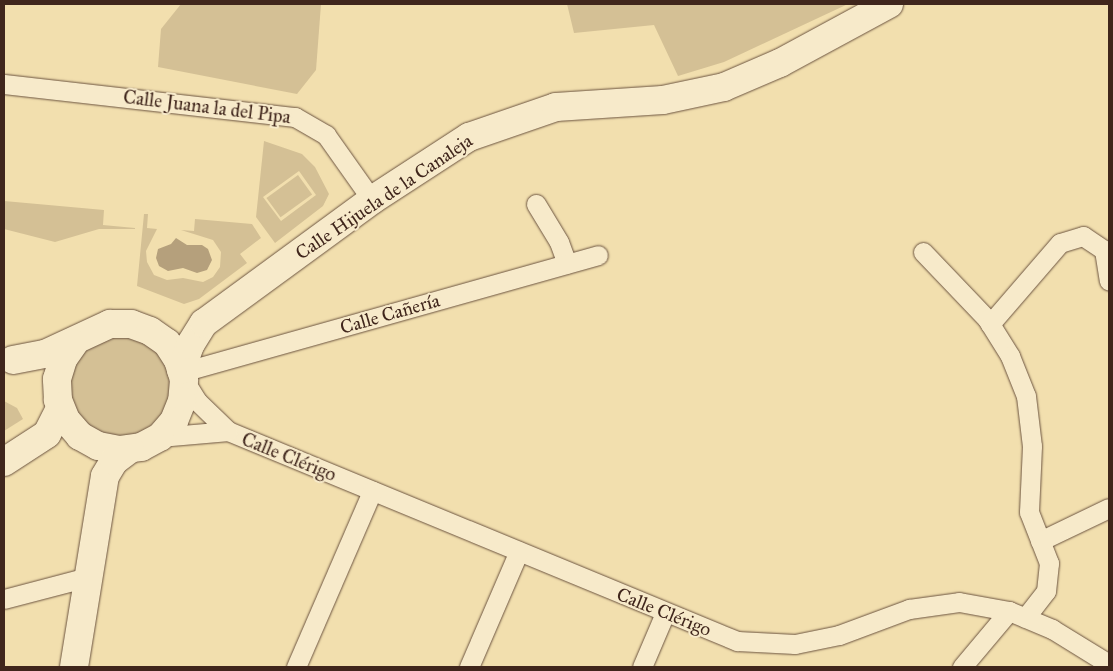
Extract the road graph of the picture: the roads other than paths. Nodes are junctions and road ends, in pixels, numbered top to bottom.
1 (889, 4) edge
2 (4, 84) edge
3 (372, 200) junction
4 (536, 204) dead end
5 (923, 252) dead end
6 (598, 255) dead end
7 (567, 264) junction
8 (1109, 281) edge
9 (204, 323) junction
10 (990, 324) junction
11 (150, 331) junction
12 (74, 342) junction
13 (8, 359) edge
14 (182, 374) junction
15 (59, 404) junction
16 (228, 431) junction
17 (47, 434) junction
18 (160, 437) junction
19 (84, 439) junction
20 (130, 449) junction
21 (4, 462) edge
22 (105, 476) junction
23 (372, 491) junction
24 (1109, 508) edge
25 (1040, 541) junction
26 (519, 551) junction
27 (88, 577) junction
28 (4, 599) edge
29 (665, 613) junction
30 (1017, 615) junction
31 (1109, 664) edge
32 (74, 667) edge
33 (296, 667) edge
34 (469, 667) edge
35 (642, 667) edge
36 (962, 667) edge

1 - 3 street, Calle Hijuela de la Canaleja
2 - 3 street, Calle Juana la del Pipa
3 - 9 street, Calle Hijuela de la Canaleja
4 - 7 street
5 - 10 street
6 - 7 street, Calle Cañería
7 - 14 street, Calle Cañería
8 - 10 street
9 - 11 street, Calle Hijuela de la Canaleja
9 - 14 street, Calle Hijuela de la Canaleja
10 - 25 street
11 - 12 street, Calle Hijuela de la Canaleja
11 - 14 street, Calle Hijuela de la Canaleja
12 - 13 street, Calle Hijuela de la Canaleja
12 - 15 street, Calle Hijuela de la Canaleja
13 - 15 street, Calle Hijuela de la Canaleja
14 - 16 street, Calle Clérigo
14 - 18 street, Calle Hijuela de la Canaleja
15 - 17 street
15 - 19 street, Calle Hijuela de la Canaleja
16 - 18 street, Calle Clérigo
16 - 23 street, Calle Clérigo
17 - 19 street
17 - 21 street
18 - 20 street, Calle Hijuela de la Canaleja
19 - 20 street, Calle Hijuela de la Canaleja
19 - 22 street
20 - 22 street
22 - 27 street
23 - 26 street, Calle Clérigo
23 - 33 street
24 - 25 street
25 - 30 street
26 - 29 street, Calle Clérigo
26 - 34 street
27 - 28 street
27 - 32 street
29 - 30 street, Calle Clérigo
29 - 35 street
30 - 31 street, Calle Clérigo
30 - 36 street

